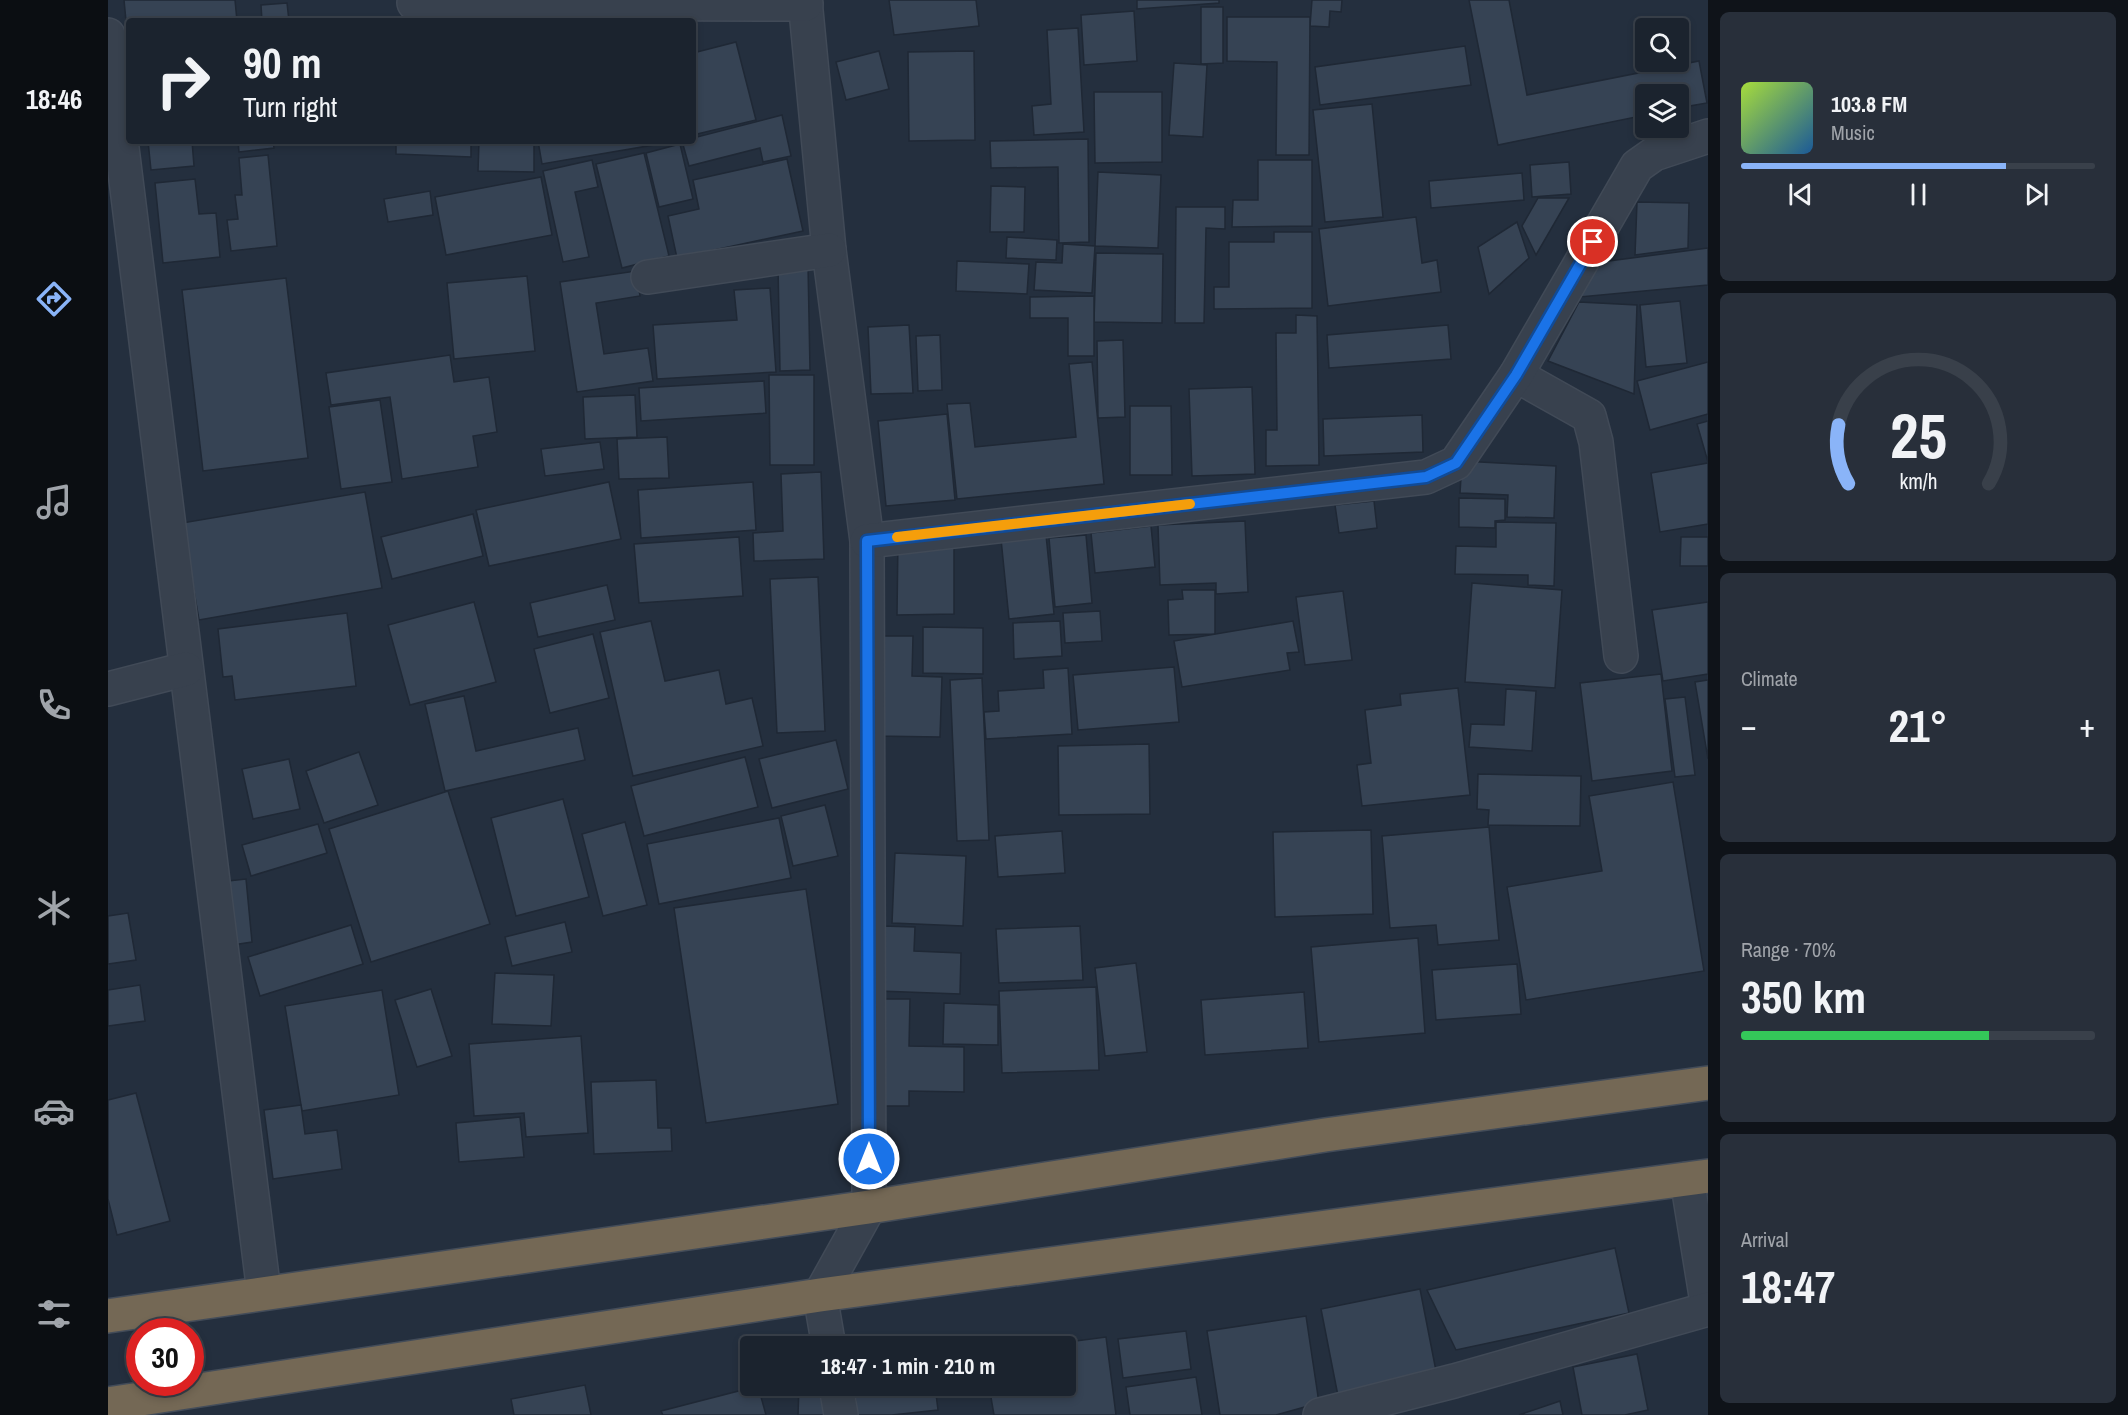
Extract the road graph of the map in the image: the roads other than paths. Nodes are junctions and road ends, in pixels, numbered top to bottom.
1 (806, 2) edge
2 (414, 3) dead end
3 (108, 35) edge
4 (1708, 136) edge
5 (829, 250) junction
6 (648, 277) dead end
7 (1516, 375) junction
8 (867, 541) junction
9 (1620, 656) dead end
10 (186, 669) junction
11 (108, 688) edge
12 (1708, 1083) edge
13 (1698, 1177) edge
14 (869, 1207) junction
15 (264, 1293) junction
16 (820, 1295) junction
17 (1708, 1309) edge
18 (108, 1316) edge
19 (827, 1336) edge
20 (838, 1396) edge
21 (108, 1404) edge
22 (841, 1415) edge
23 (1320, 1415) edge

1 - 2 street
1 - 5 street
3 - 10 street
4 - 7 street
5 - 6 street
5 - 8 street
7 - 8 street
7 - 9 street
8 - 14 street
10 - 11 street
10 - 15 street
12 - 14 highway
13 - 16 highway
13 - 17 street
14 - 15 highway
14 - 16 street
15 - 18 highway
16 - 19 street
16 - 21 highway
17 - 23 street
20 - 22 street

